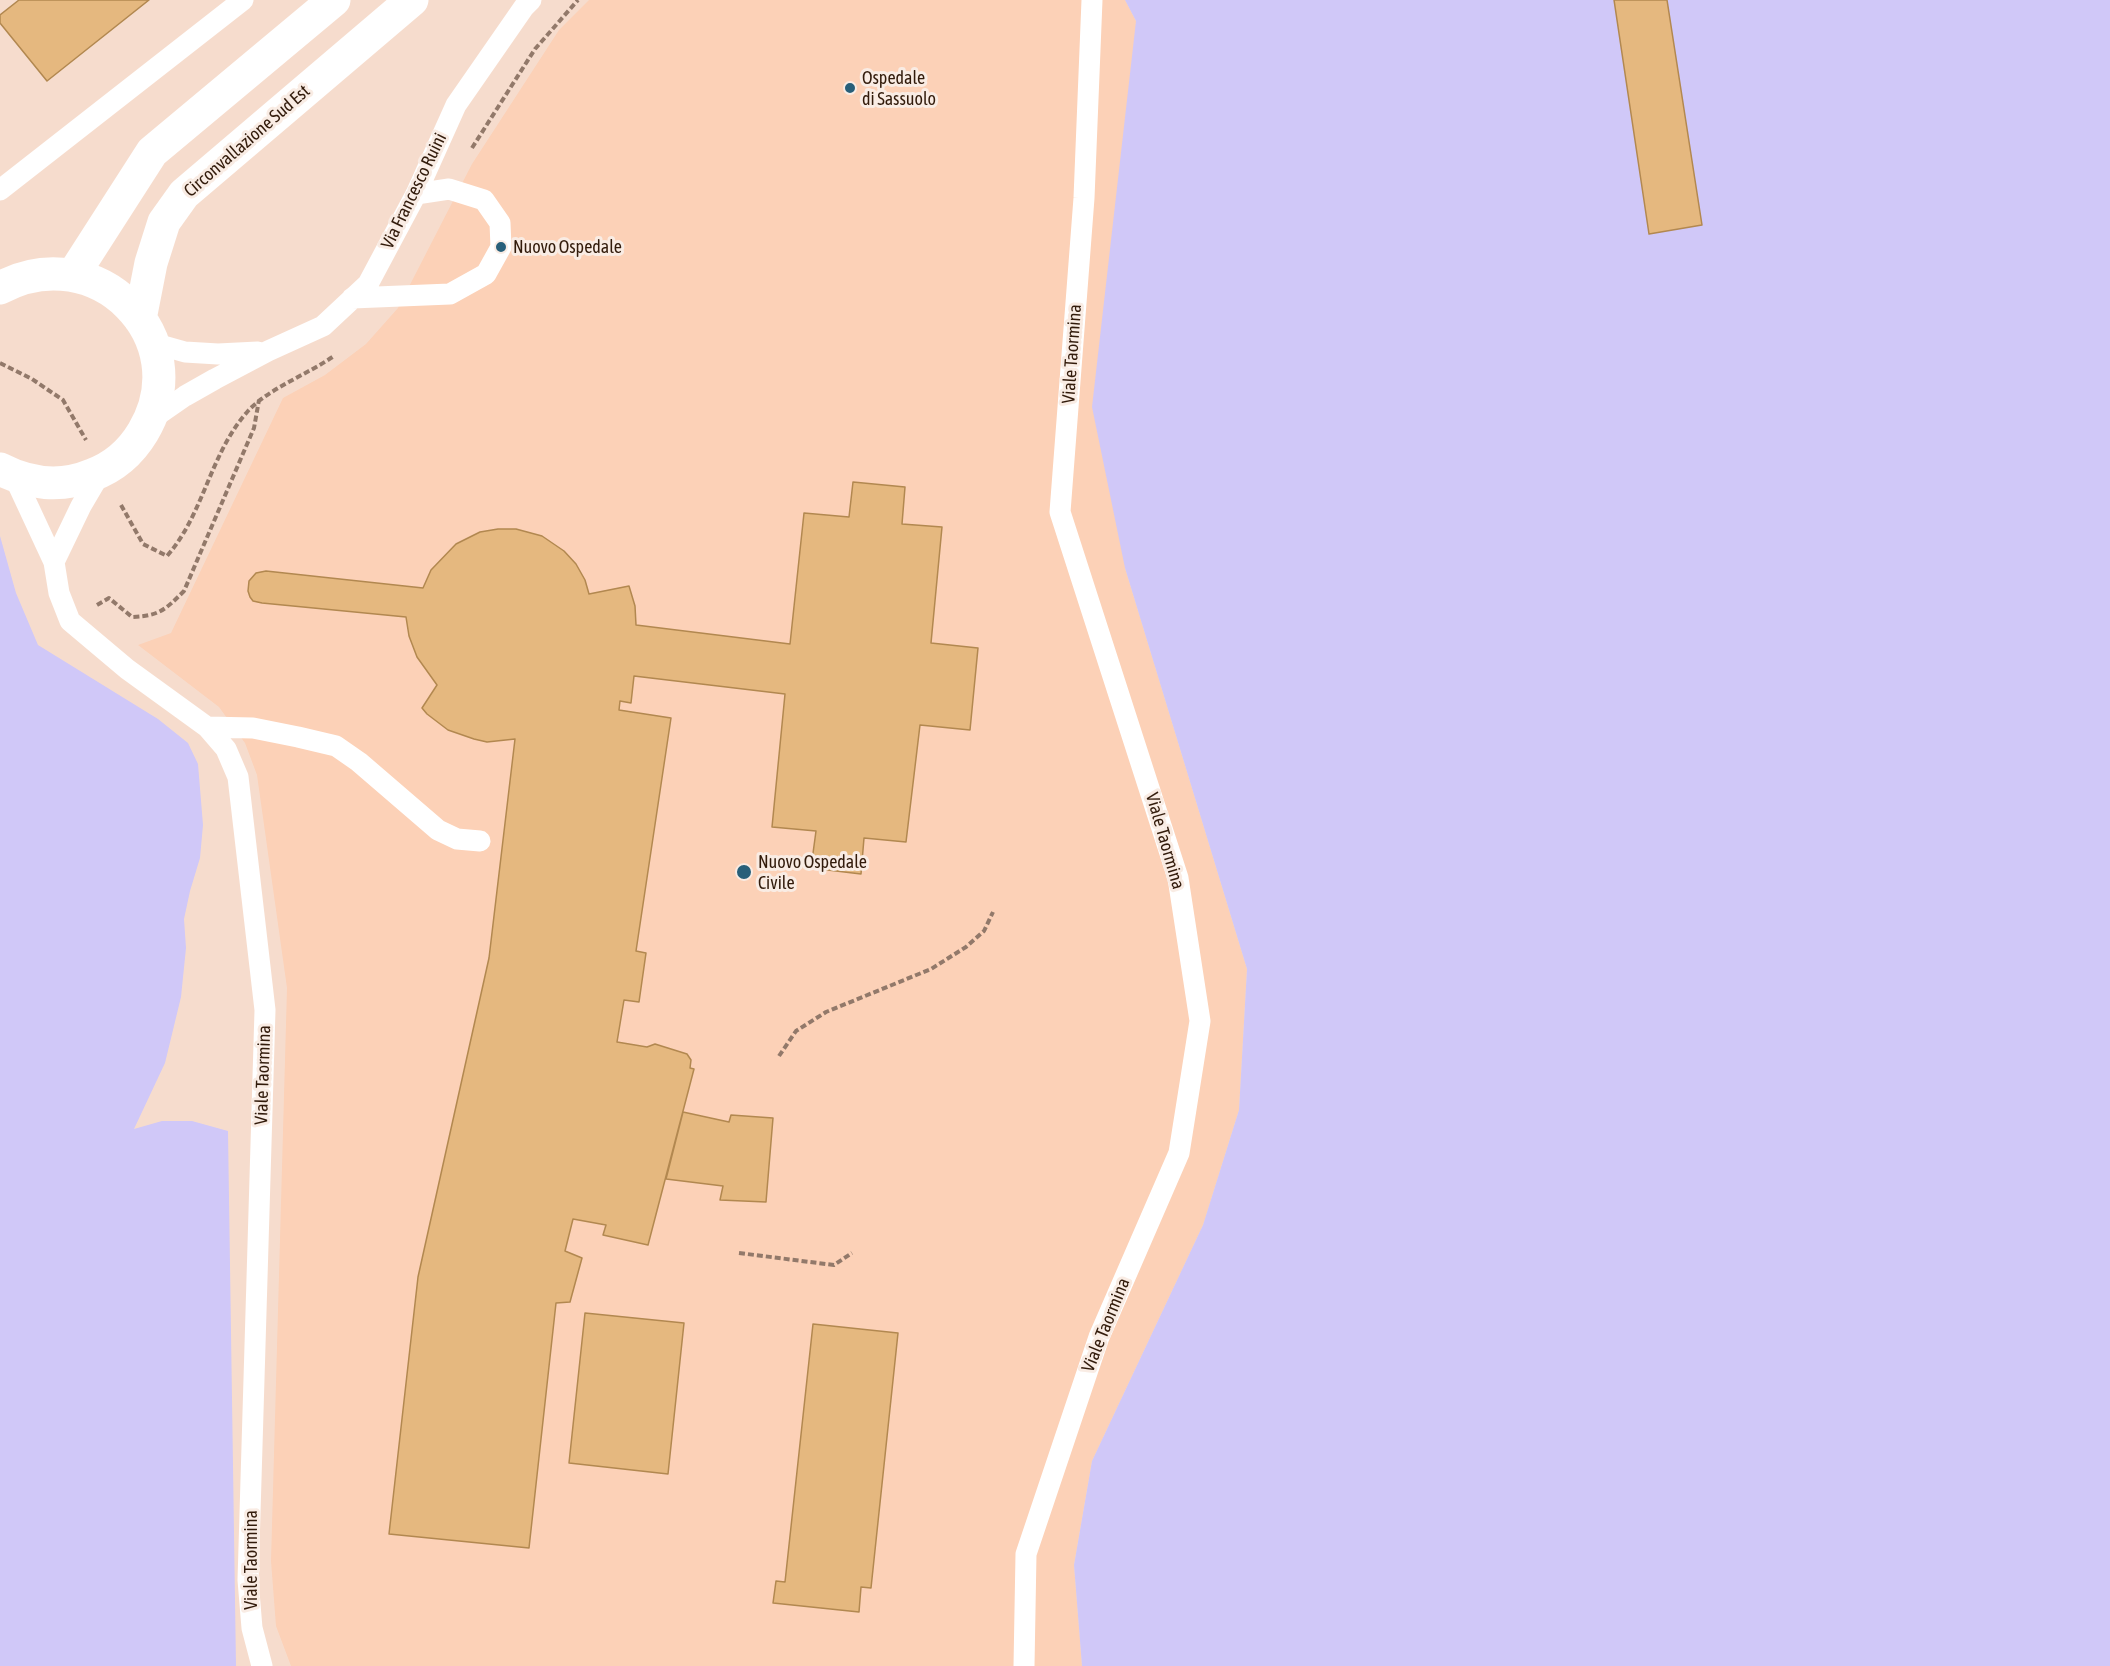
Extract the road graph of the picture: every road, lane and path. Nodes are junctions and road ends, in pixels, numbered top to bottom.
1 (243, 0) edge
2 (334, 0) edge
3 (412, 0) edge
4 (531, 0) edge
5 (1092, 0) edge
6 (0, 189) edge
7 (416, 194) junction
8 (73, 275) junction
9 (0, 288) edge
10 (352, 298) junction
11 (147, 331) junction
12 (268, 351) junction
13 (0, 363) edge
14 (259, 400) dead end
15 (149, 421) junction
16 (96, 460) junction
17 (7, 473) edge
18 (54, 562) junction
19 (70, 621) junction
20 (207, 727) junction
21 (480, 841) dead end
22 (993, 912) dead end
23 (779, 1056) dead end
24 (739, 1253) dead end
25 (852, 1253) dead end
26 (262, 1666) edge
27 (1023, 1666) edge

1 - 6 lane
2 - 8 main road
3 - 11 main road, Circonvallazione Sud Est
4 - 7 lane, Via Francesco Ruini
5 - 27 lane, Viale Taormina
7 - 10 lane, Via Francesco Ruini
7 - 10 lane
8 - 9 main road
8 - 11 main road
10 - 12 lane, Via Francesco Ruini
11 - 12 lane
11 - 15 main road, Circonvallazione Sud Est
12 - 15 lane, Via Francesco Ruini
13 - 16 path
14 - 19 path
15 - 16 main road, Circonvallazione Sud Est
16 - 17 main road, Circonvallazione Sud Est
16 - 18 lane
17 - 18 lane, Viale Taormina
18 - 19 lane, Viale Taormina
19 - 20 lane, Viale Taormina
20 - 21 lane
20 - 26 lane, Viale Taormina
22 - 23 path
24 - 25 path

